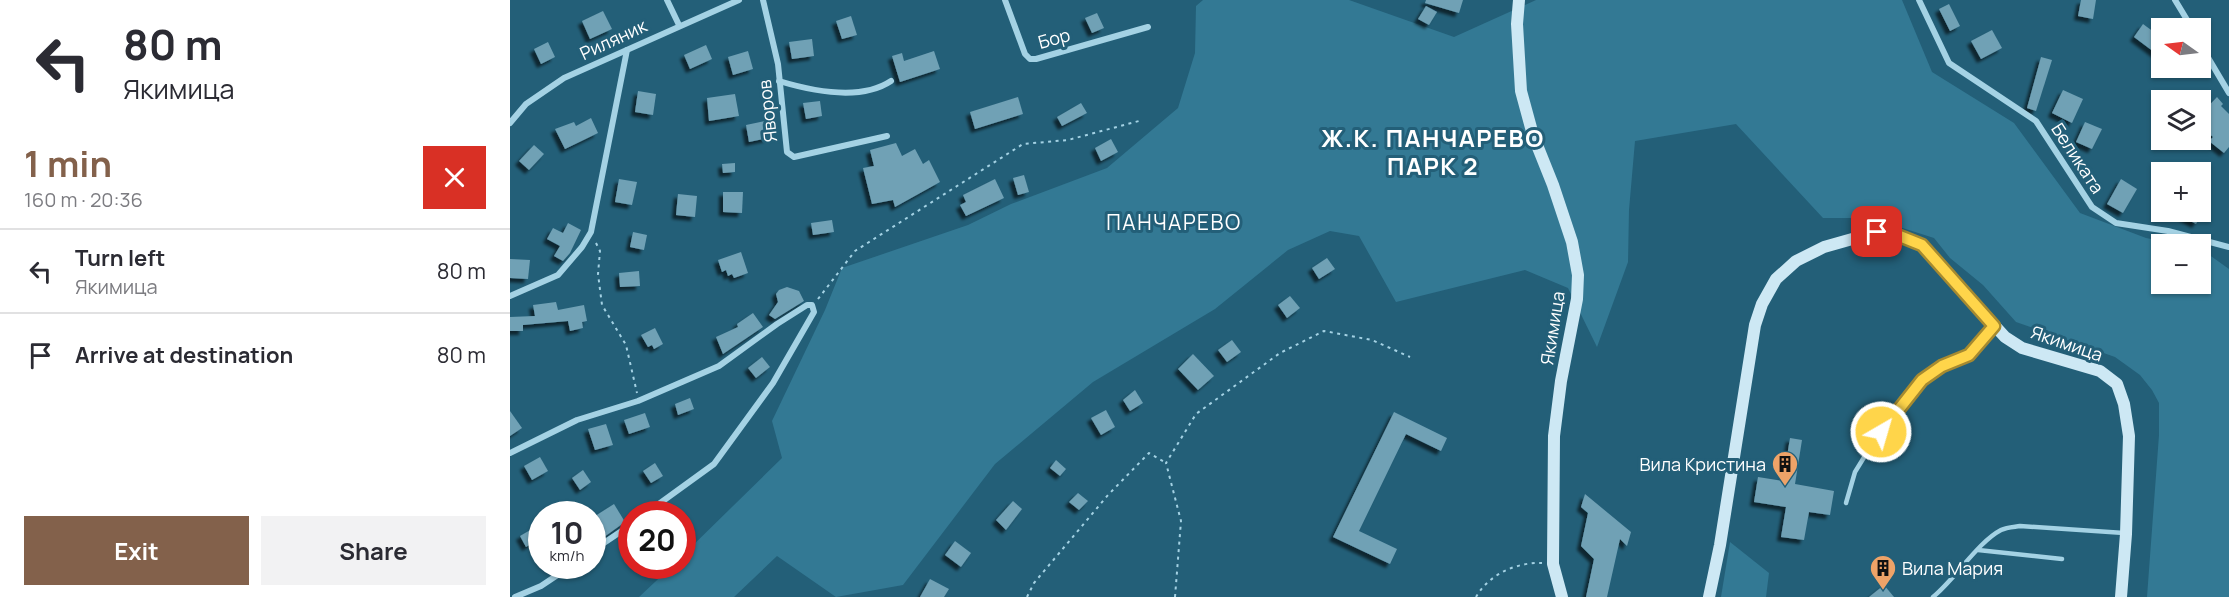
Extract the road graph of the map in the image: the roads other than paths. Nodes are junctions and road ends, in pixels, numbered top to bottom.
1 (667, 0) edge
2 (739, 0) edge
3 (763, 0) edge
4 (1005, 0) edge
5 (1519, 0) edge
6 (1919, 0) edge
7 (2175, 0) edge
8 (2186, 18) edge
9 (679, 25) junction
10 (1148, 27) dead end
11 (627, 50) junction
12 (2211, 63) edge
13 (779, 81) junction
14 (891, 81) dead end
15 (2229, 93) edge
16 (510, 123) edge
17 (887, 136) dead end
18 (2229, 247) edge
19 (510, 296) edge
20 (1994, 326) junction
21 (510, 453) edge
22 (663, 501) edge
23 (1846, 502) dead end
24 (2126, 534) junction
25 (1978, 550) junction
26 (2062, 559) dead end
27 (552, 579) edge
28 (515, 597) edge
29 (1562, 597) edge
30 (1709, 597) edge
31 (1933, 597) edge
32 (2121, 597) edge

1 - 9 street
2 - 9 street, Риляник
3 - 13 street, Яворов
4 - 10 street, Бор
5 - 29 street, Якимица
6 - 18 street, Беликата
7 - 8 street
9 - 11 street, Риляник
11 - 16 street, Риляник
11 - 19 street
12 - 15 street
13 - 14 street
13 - 17 street, Яворов
20 - 23 lane
20 - 24 street, Якимица
20 - 30 street, Якимица
21 - 22 street
24 - 25 lane
24 - 32 street, Якимица
25 - 26 lane
25 - 31 lane
27 - 28 street

